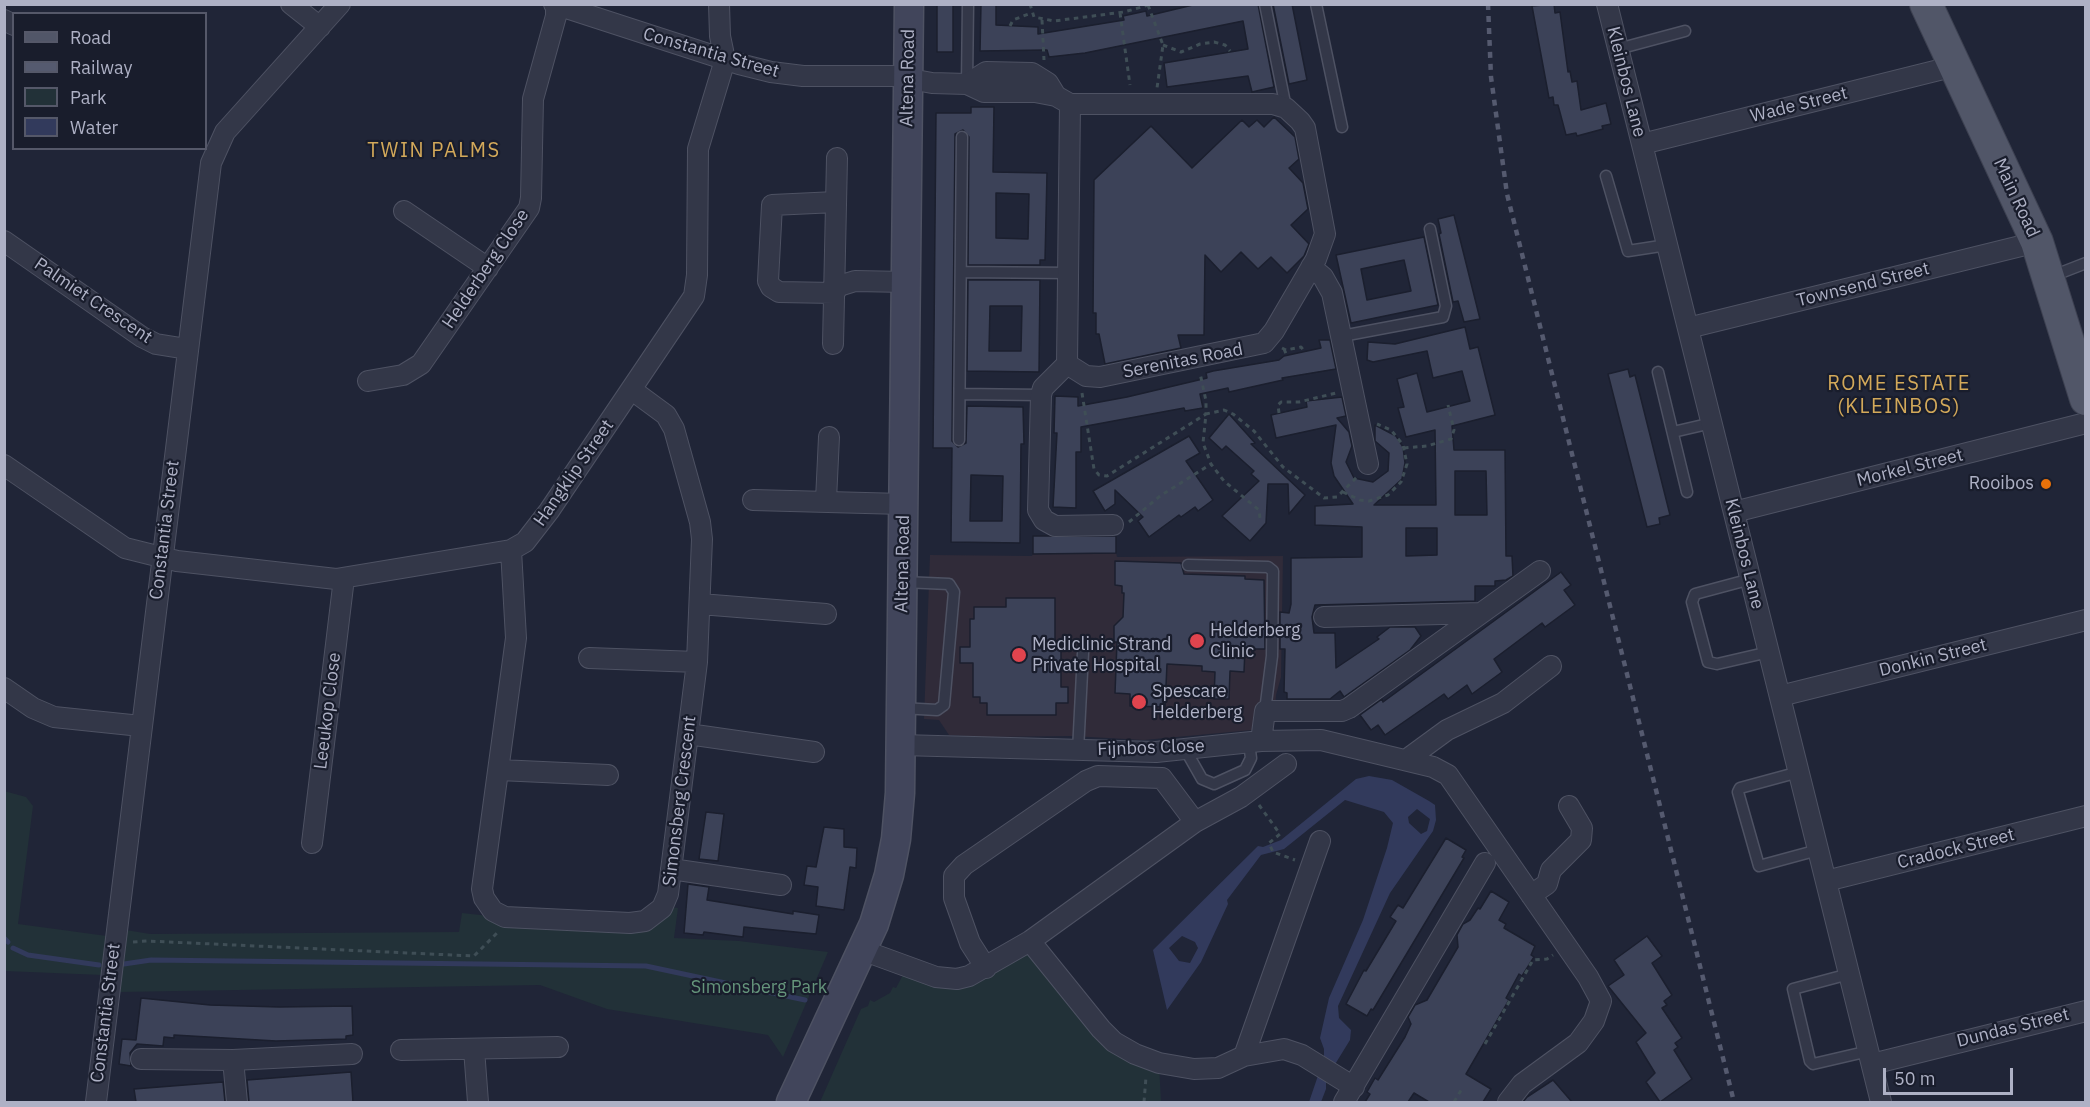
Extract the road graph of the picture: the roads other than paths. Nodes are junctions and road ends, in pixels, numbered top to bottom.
1 (291, 4) edge
2 (340, 4) edge
3 (719, 4) edge
4 (909, 4) edge
5 (968, 4) edge
6 (1265, 4) edge
7 (1316, 4) edge
8 (1607, 4) edge
9 (1926, 4) edge
10 (555, 5) edge
11 (320, 27) junction
12 (1685, 31) dead end
13 (1618, 49) junction
14 (725, 60) junction
15 (1955, 66) junction
16 (908, 78) junction
17 (967, 84) junction
18 (1063, 100) junction
19 (1286, 108) junction
20 (1342, 127) dead end
21 (962, 137) dead end
22 (1642, 144) junction
23 (207, 149) edge
24 (205, 151) edge
25 (837, 158) dead end
26 (1606, 176) dead end
27 (836, 202) junction
28 (404, 211) dead end
29 (1430, 229) dead end
30 (4, 241) edge
31 (2037, 242) junction
32 (1667, 244) junction
33 (2085, 263) edge
34 (1311, 267) junction
35 (488, 268) junction
36 (961, 272) junction
37 (1068, 273) junction
38 (2048, 278) junction
39 (906, 282) junction
40 (834, 293) junction
41 (1688, 328) junction
42 (1342, 336) junction
43 (833, 344) dead end
44 (187, 349) junction
45 (1067, 364) junction
46 (1658, 372) dead end
47 (368, 381) dead end
48 (632, 390) junction
49 (960, 394) junction
50 (1041, 395) junction
51 (2085, 399) edge
52 (1712, 423) junction
53 (2085, 423) edge
54 (1673, 432) junction
55 (829, 437) dead end
56 (959, 440) dead end
57 (1368, 464) road end
58 (4, 465) edge
59 (1687, 492) dead end
60 (753, 500) dead end
61 (826, 501) junction
62 (903, 504) junction
63 (1734, 512) junction
64 (1113, 525) road end
65 (511, 550) junction
66 (162, 558) junction
67 (1188, 565) dead end
68 (1540, 571) dead end
69 (344, 578) junction
70 (1751, 579) junction
71 (903, 582) junction
72 (700, 604) junction
73 (1481, 613) junction
74 (826, 614) dead end
75 (1324, 616) dead end
76 (2085, 620) edge
77 (1769, 652) junction
78 (1083, 653) dead end
79 (589, 658) dead end
80 (697, 662) junction
81 (1551, 666) dead end
82 (4, 688) edge
83 (1780, 696) junction
84 (901, 708) junction
85 (1265, 711) junction
86 (141, 726) junction
87 (688, 734) junction
88 (1255, 742) junction
89 (901, 745) junction
90 (1185, 749) junction
91 (1078, 751) junction
92 (814, 752) dead end
93 (1403, 760) junction
94 (1286, 764) dead end
95 (499, 770) junction
96 (1799, 772) junction
97 (608, 775) dead end
98 (1569, 806) dead end
99 (2085, 816) edge
100 (1194, 822) junction
101 (1320, 841) dead end
102 (312, 843) dead end
103 (1818, 850) junction
104 (1485, 863) dead end
105 (671, 869) junction
106 (1826, 881) junction
107 (781, 885) dead end
108 (1531, 895) junction
109 (1030, 941) junction
110 (862, 950) junction
111 (986, 968) junction
112 (1849, 975) junction
113 (2085, 1011) edge
114 (558, 1047) dead end
115 (474, 1049) junction
116 (401, 1050) dead end
117 (352, 1054) dead end
118 (1244, 1056) junction
119 (1870, 1058) junction
120 (141, 1059) dead end
121 (233, 1060) junction
122 (1349, 1095) edge
123 (96, 1102) edge
124 (237, 1102) edge
125 (478, 1102) edge
126 (791, 1102) edge
127 (1508, 1102) edge
128 (1881, 1102) edge

1 - 11 street
2 - 11 street, Constantia Street
3 - 14 street
4 - 16 street, Altena Road
5 - 17 lane
6 - 19 lane
7 - 20 lane
8 - 13 street, Kleinbos Lane
9 - 15 main road, Main Road
10 - 14 street, Constantia Street
10 - 35 street, Helderberg Close
11 - 23 street, Constantia Street
12 - 13 lane
13 - 22 street, Kleinbos Lane
14 - 16 street, Constantia Street
14 - 48 street, Hangklip Street
15 - 22 street, Wade Street
15 - 31 main road, Main Road
16 - 17 street
16 - 39 street, Altena Road
17 - 18 street
17 - 18 street
18 - 19 street
18 - 37 street
19 - 34 street, Serenitas Road
21 - 36 lane
22 - 32 street, Kleinbos Lane
24 - 44 street, Constantia Street
25 - 27 street
26 - 32 lane
27 - 40 street
27 - 40 street
28 - 35 street
29 - 42 lane
30 - 44 street, Palmiet Crescent
31 - 38 main road, Main Road
31 - 41 street, Townsend Street
32 - 41 street, Kleinbos Lane
33 - 38 lane
34 - 42 street
34 - 45 street, Serenitas Road
35 - 47 street, Helderberg Close
36 - 37 lane
36 - 49 lane
37 - 45 street
38 - 51 main road, Main Road
39 - 40 street
39 - 62 street, Altena Road
40 - 43 street
41 - 52 street, Kleinbos Lane
42 - 57 street
44 - 66 street, Constantia Street
45 - 50 street
46 - 54 lane
48 - 65 street, Hangklip Street
48 - 72 street, Simonsberg Crescent
49 - 50 lane
49 - 56 lane
50 - 64 street
52 - 54 lane
52 - 63 street, Kleinbos Lane
53 - 63 street, Morkel Street
54 - 59 lane
55 - 61 street
58 - 66 street
60 - 61 street
61 - 62 street
62 - 71 street, Altena Road
63 - 70 street, Kleinbos Lane
65 - 69 street
65 - 95 street, Simonsberg Crescent
66 - 69 street
66 - 86 street, Constantia Street
67 - 85 lane
68 - 73 street
69 - 102 street, Leeukop Close
70 - 77 street, Kleinbos Lane
70 - 77 lane
71 - 84 street, Altena Road
71 - 84 lane
72 - 74 street
72 - 80 street, Simonsberg Crescent
73 - 75 street
73 - 85 street
76 - 83 street, Donkin Street
77 - 83 street, Kleinbos Lane
78 - 91 lane
79 - 80 street
80 - 87 street, Simonsberg Crescent
81 - 93 street
82 - 86 street
83 - 96 street, Kleinbos Lane
84 - 89 street, Altena Road
85 - 88 street
86 - 123 street, Constantia Street
87 - 92 street
87 - 105 street, Simonsberg Crescent
88 - 90 street, Fijnbos Close
88 - 90 lane
88 - 93 street, Fijnbos Close
89 - 91 street, Fijnbos Close
89 - 110 street, Altena Road
90 - 91 street, Fijnbos Close
93 - 108 street, Fijnbos Close
94 - 100 street
95 - 97 street
95 - 105 street, Simonsberg Crescent
96 - 103 street, Kleinbos Lane
96 - 103 lane
98 - 108 street
99 - 106 street, Cradock Street
100 - 109 street
100 - 111 street
101 - 118 street
103 - 106 street, Kleinbos Lane
104 - 122 street
105 - 107 street
106 - 112 street, Kleinbos Lane
108 - 127 street, Fijnbos Close
109 - 111 street
109 - 118 street
110 - 111 street
110 - 126 street, Altena Road
112 - 119 street, Kleinbos Lane
112 - 119 lane
113 - 119 street, Dundas Street
114 - 115 street
115 - 116 street
115 - 125 street
117 - 121 street
118 - 122 street
119 - 128 street, Kleinbos Lane
120 - 121 street
121 - 124 street

